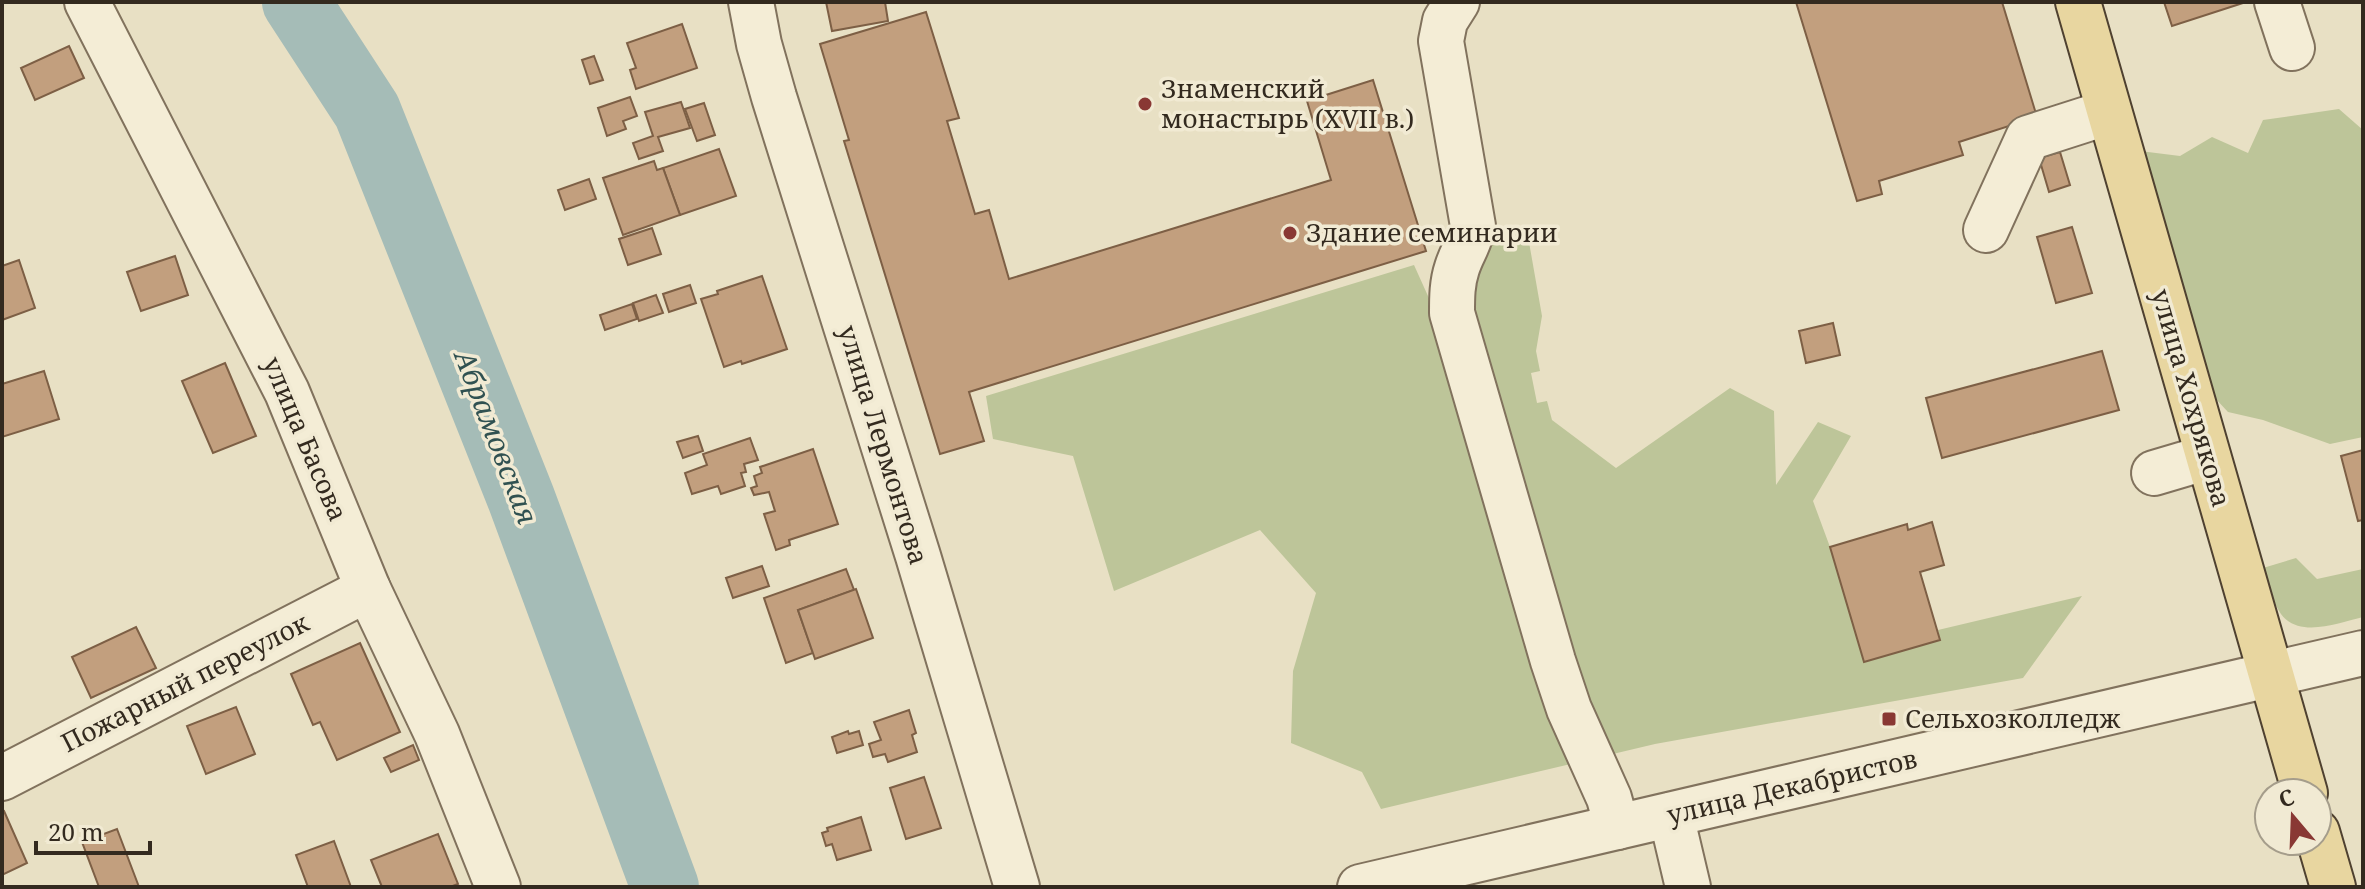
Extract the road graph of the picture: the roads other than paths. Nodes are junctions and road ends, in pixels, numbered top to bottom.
1 (87, 2) edge
2 (751, 2) edge
3 (1457, 2) edge
4 (2078, 2) edge
5 (2277, 2) edge
6 (2292, 48) dead end
7 (2109, 112) junction
8 (1986, 230) dead end
9 (2208, 457) junction
10 (2154, 473) dead end
11 (368, 589) junction
12 (2363, 653) edge
13 (2270, 675) junction
14 (2300, 777) edge
15 (2, 778) edge
16 (1671, 815) junction
17 (1617, 827) junction
18 (2324, 857) edge
19 (498, 887) edge
20 (1017, 887) edge
21 (1360, 887) edge
22 (1688, 887) edge
23 (2333, 887) edge

1 - 11 street, улица Басова
2 - 20 street, улица Лермонтова
3 - 17 street
4 - 7 main road, улица Хохрякова
5 - 6 street
7 - 8 street
7 - 9 main road, улица Хохрякова
9 - 10 street
9 - 13 main road, улица Хохрякова
11 - 15 street, Пожарный переулок
11 - 19 street, улица Басова
12 - 13 street, улица Декабристов
13 - 14 main road, улица Хохрякова
13 - 16 street, улица Декабристов
16 - 17 street, улица Декабристов
16 - 22 street
17 - 21 street, улица Декабристов
18 - 23 main road

